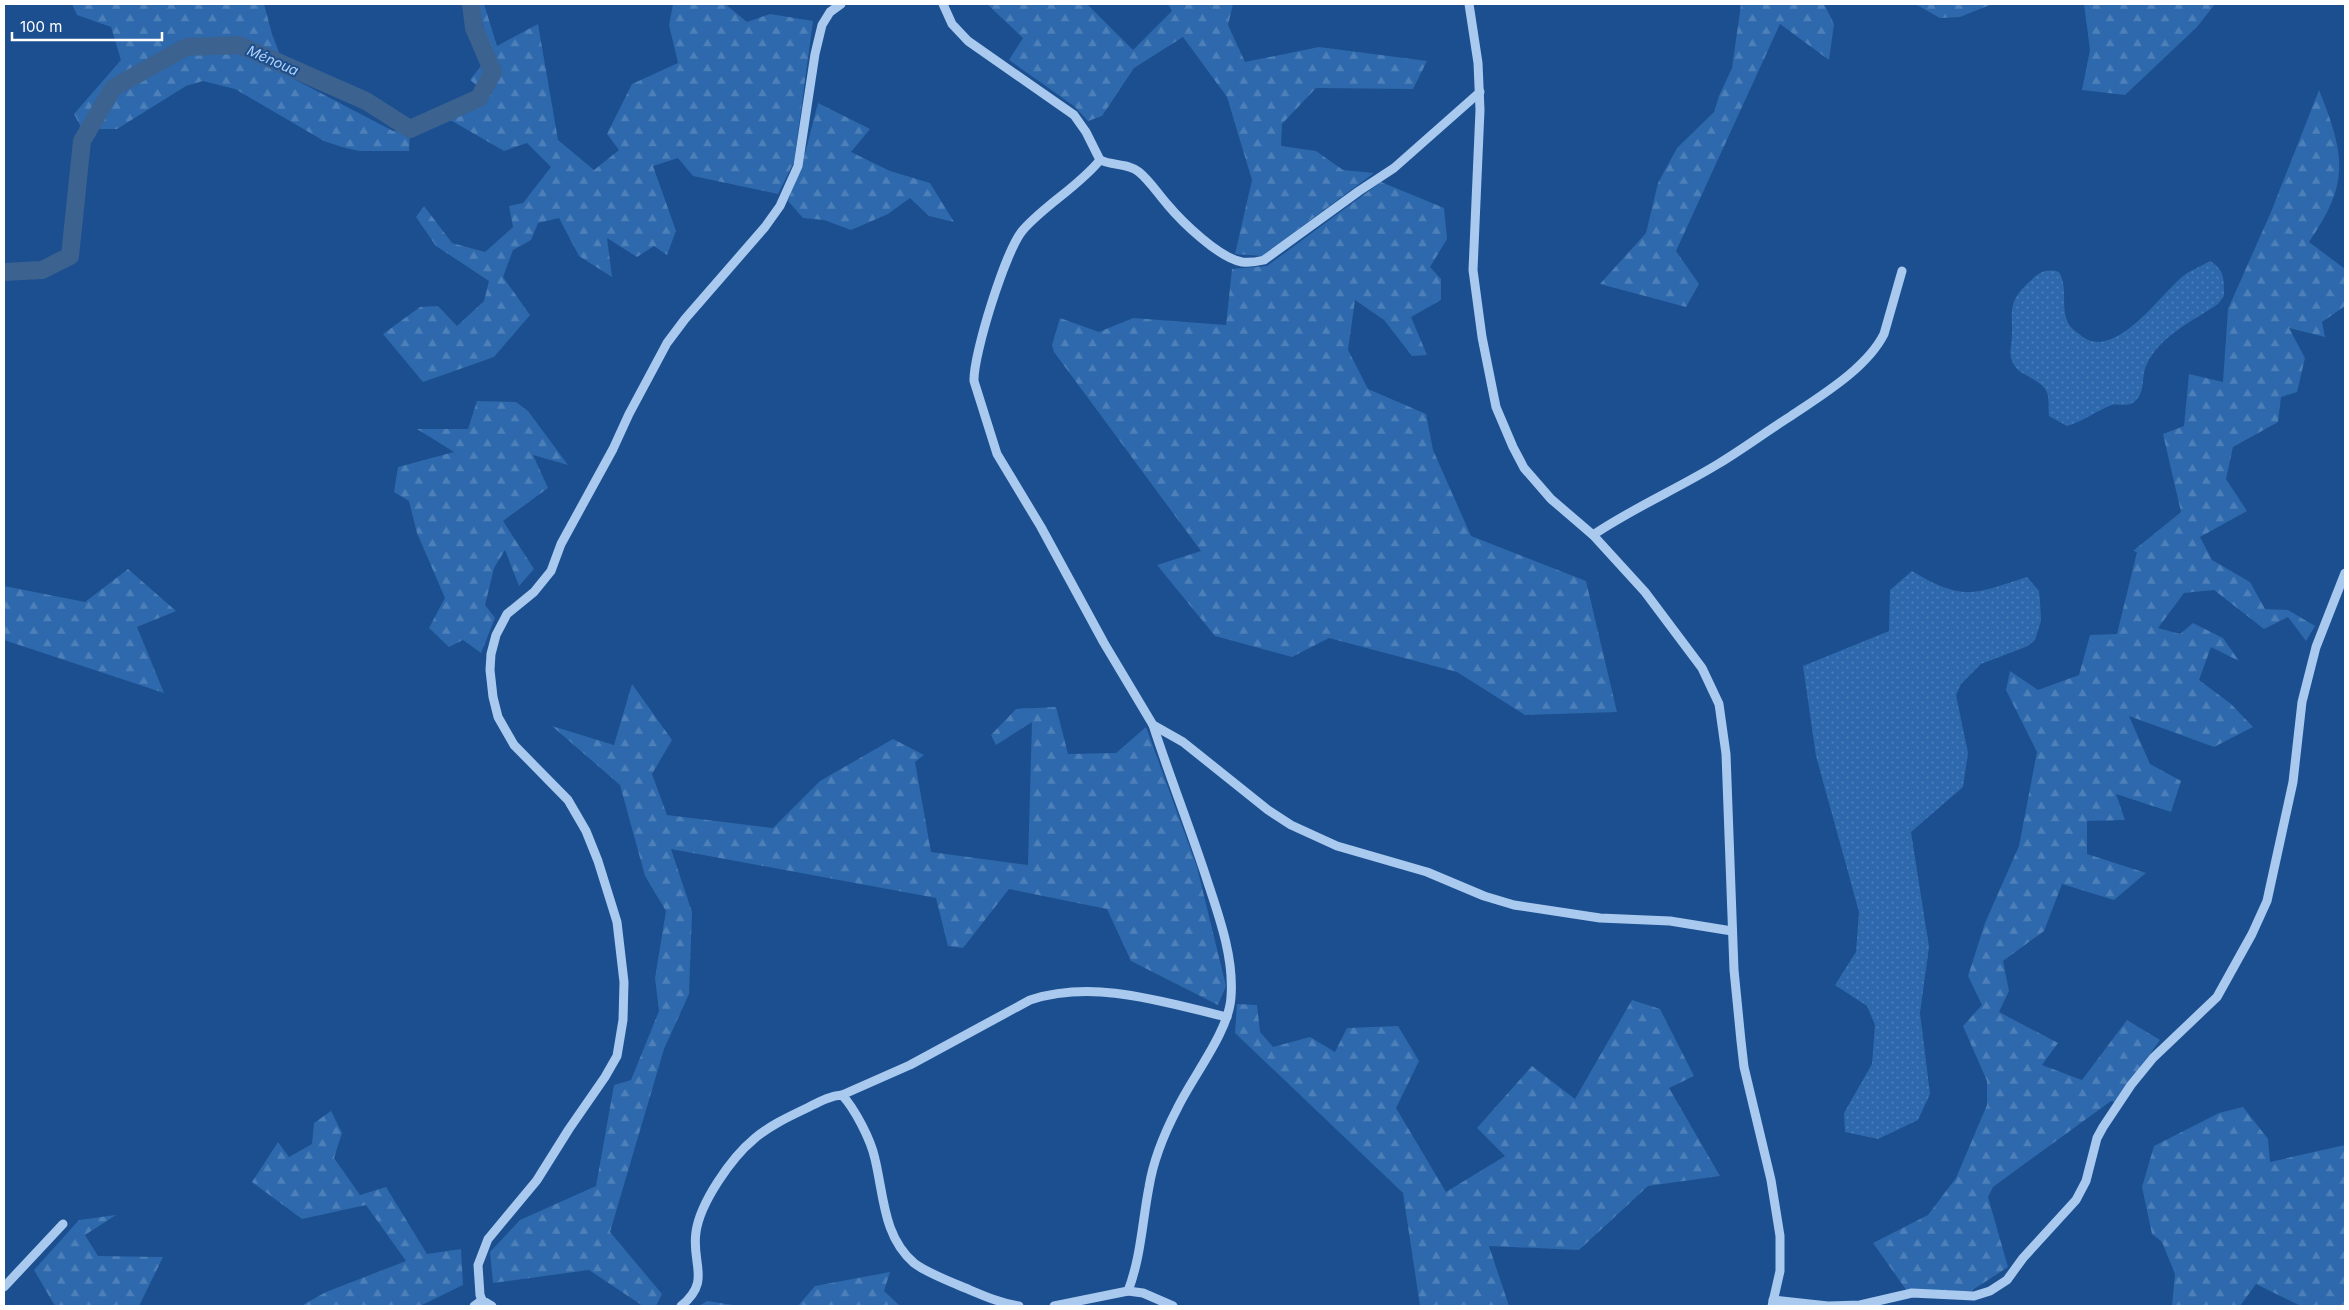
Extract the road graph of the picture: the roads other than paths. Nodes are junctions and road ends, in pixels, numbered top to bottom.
1 (841, 4) edge
2 (943, 4) edge
3 (1469, 4) edge
4 (1480, 92) junction
5 (1100, 160) junction
6 (1902, 271) dead end
7 (1593, 535) junction
8 (2345, 573) edge
9 (1153, 725) junction
10 (1732, 931) junction
11 (1227, 1017) junction
12 (842, 1095) junction
13 (62, 1224) dead end
14 (1134, 1276) junction
15 (4, 1287) edge
16 (1128, 1291) junction
17 (1143, 1293) junction
18 (482, 1300) junction
19 (1772, 1303) edge
20 (474, 1306) edge
21 (492, 1306) edge
22 (681, 1306) edge
23 (1019, 1306) edge
24 (1054, 1306) edge
25 (1173, 1306) edge

1 - 18 street
2 - 5 street
3 - 4 street
4 - 5 street
4 - 7 street
5 - 9 street
6 - 7 street
7 - 10 street
8 - 19 street
9 - 10 street
9 - 11 street
10 - 19 street
11 - 12 street
11 - 14 street
12 - 22 street
12 - 23 street
13 - 15 street
14 - 16 street
14 - 17 street
16 - 17 street
16 - 24 street
17 - 25 street
18 - 20 street
18 - 21 street

